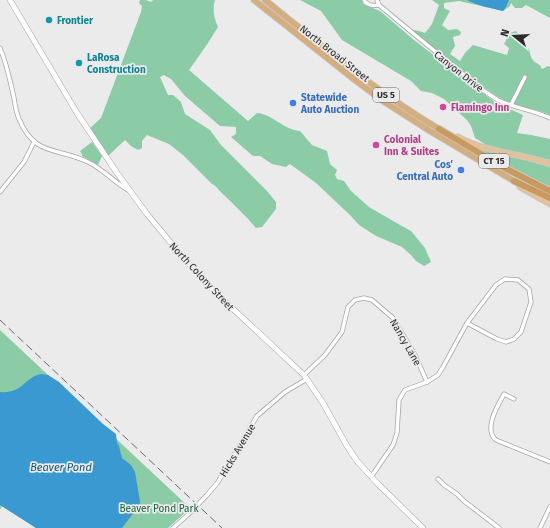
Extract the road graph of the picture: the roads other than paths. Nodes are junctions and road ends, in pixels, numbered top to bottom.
1 (10, 0) edge
2 (254, 0) edge
3 (265, 0) edge
4 (364, 0) edge
5 (377, 0) edge
6 (379, 5) junction
7 (0, 49) edge
8 (337, 57) junction
9 (333, 63) junction
10 (525, 76) dead end
11 (511, 105) junction
12 (550, 118) edge
13 (438, 129) junction
14 (34, 142) junction
15 (550, 164) edge
16 (514, 181) junction
17 (128, 190) junction
18 (550, 191) edge
19 (0, 192) edge
20 (550, 198) edge
21 (550, 204) edge
22 (468, 322) junction
23 (305, 377) junction
24 (427, 382) junction
25 (514, 399) dead end
26 (550, 462) edge
27 (371, 477) junction
28 (438, 479) dead end
29 (550, 507) edge
30 (174, 528) edge
31 (423, 528) edge
32 (499, 528) edge
33 (540, 528) edge

1 - 17 main road, North Colony Street
2 - 9 highway, North Broad Street / US 5
3 - 8 highway, North Broad Street / US 5
4 - 6 street, Canyon Drive
5 - 6 street, Canyon Drive
6 - 11 street, Canyon Drive
7 - 14 street
8 - 9 highway
8 - 13 highway, North Broad Street / US 5
9 - 16 highway, North Broad Street / US 5
10 - 11 street
11 - 12 street, Canyon Drive
13 - 15 main road, North Broad Street / US 5
13 - 18 highway, CT 15
14 - 17 street
14 - 19 street
16 - 20 highway, CT 15
16 - 21 main road, North Broad Street / US 5
17 - 23 main road, North Colony Street
22 - 22 street
22 - 24 street
23 - 24 street, Nancy Lane
23 - 27 main road, North Colony Street
23 - 30 street, Hicks Avenue, bridge
24 - 27 street
25 - 26 street
27 - 31 main road, North Colony Street
28 - 32 street
29 - 33 street

